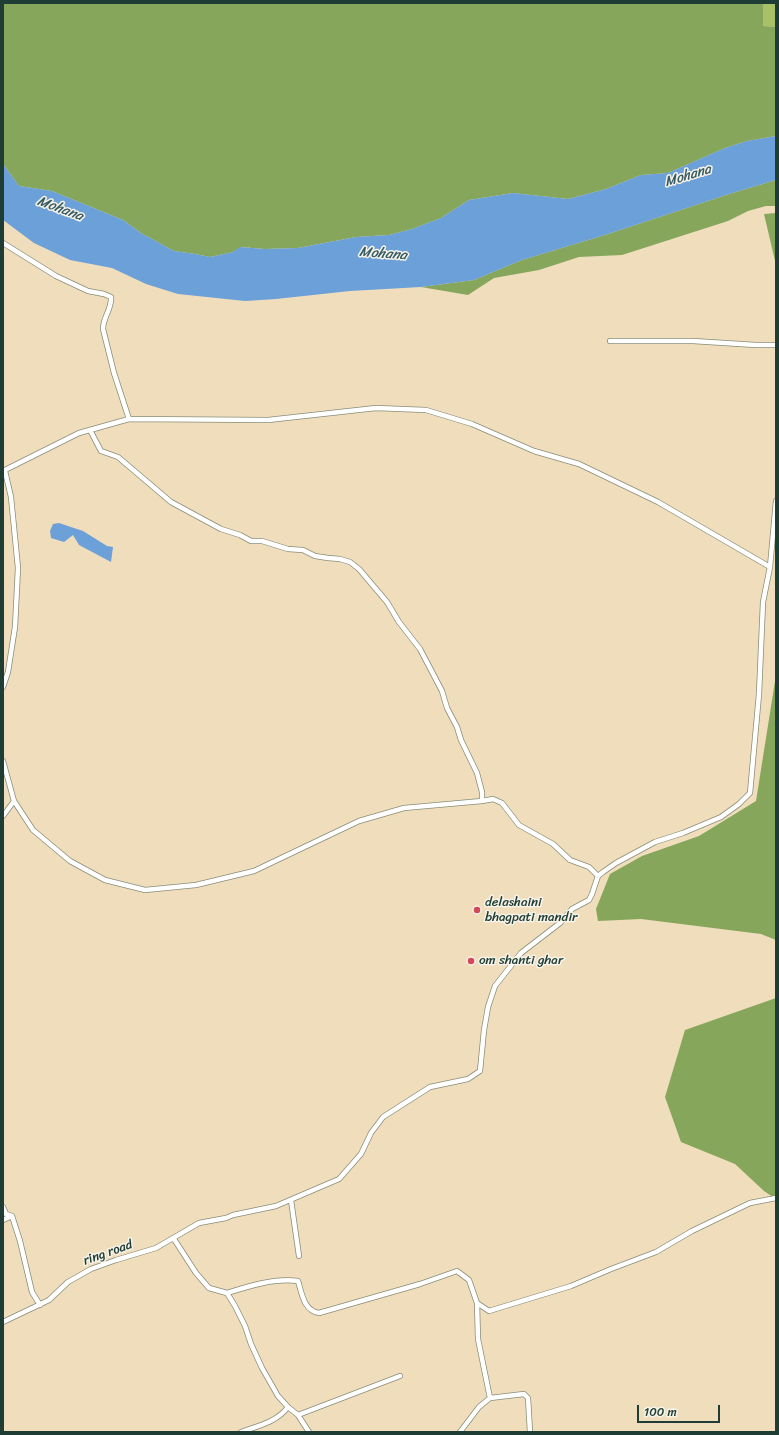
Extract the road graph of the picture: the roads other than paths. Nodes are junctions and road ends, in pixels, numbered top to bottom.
1 (3, 243) edge
2 (610, 342) dead end
3 (776, 345) edge
4 (129, 419) junction
5 (90, 430) junction
6 (4, 471) edge
7 (776, 501) edge
8 (770, 567) junction
9 (3, 687) edge
10 (3, 761) edge
11 (14, 801) junction
12 (482, 801) junction
13 (3, 816) edge
14 (598, 876) junction
15 (776, 1198) edge
16 (291, 1200) junction
17 (3, 1207) edge
18 (12, 1216) junction
19 (3, 1220) edge
20 (174, 1239) junction
21 (299, 1256) dead end
22 (227, 1293) junction
23 (477, 1303) junction
24 (40, 1305) junction
25 (3, 1322) edge
26 (400, 1376) dead end
27 (490, 1398) junction
28 (288, 1407) junction
29 (298, 1415) junction
30 (241, 1432) edge
31 (309, 1432) edge
32 (460, 1432) edge
33 (530, 1432) edge

1 - 4 street
2 - 3 street
4 - 5 street
4 - 8 street
5 - 6 street
5 - 12 street
6 - 9 street
7 - 8 street
8 - 14 street
10 - 11 street
11 - 12 street
11 - 13 street
12 - 14 street
14 - 16 street, ring road
15 - 23 street
16 - 20 street, ring road
16 - 21 street
17 - 18 street
18 - 19 street
18 - 24 street
20 - 22 street
20 - 24 street, ring road
22 - 23 street
22 - 28 street
23 - 27 street
24 - 25 street, ring road
26 - 29 street
27 - 32 street
27 - 33 street
28 - 29 street
28 - 30 street
29 - 31 street

